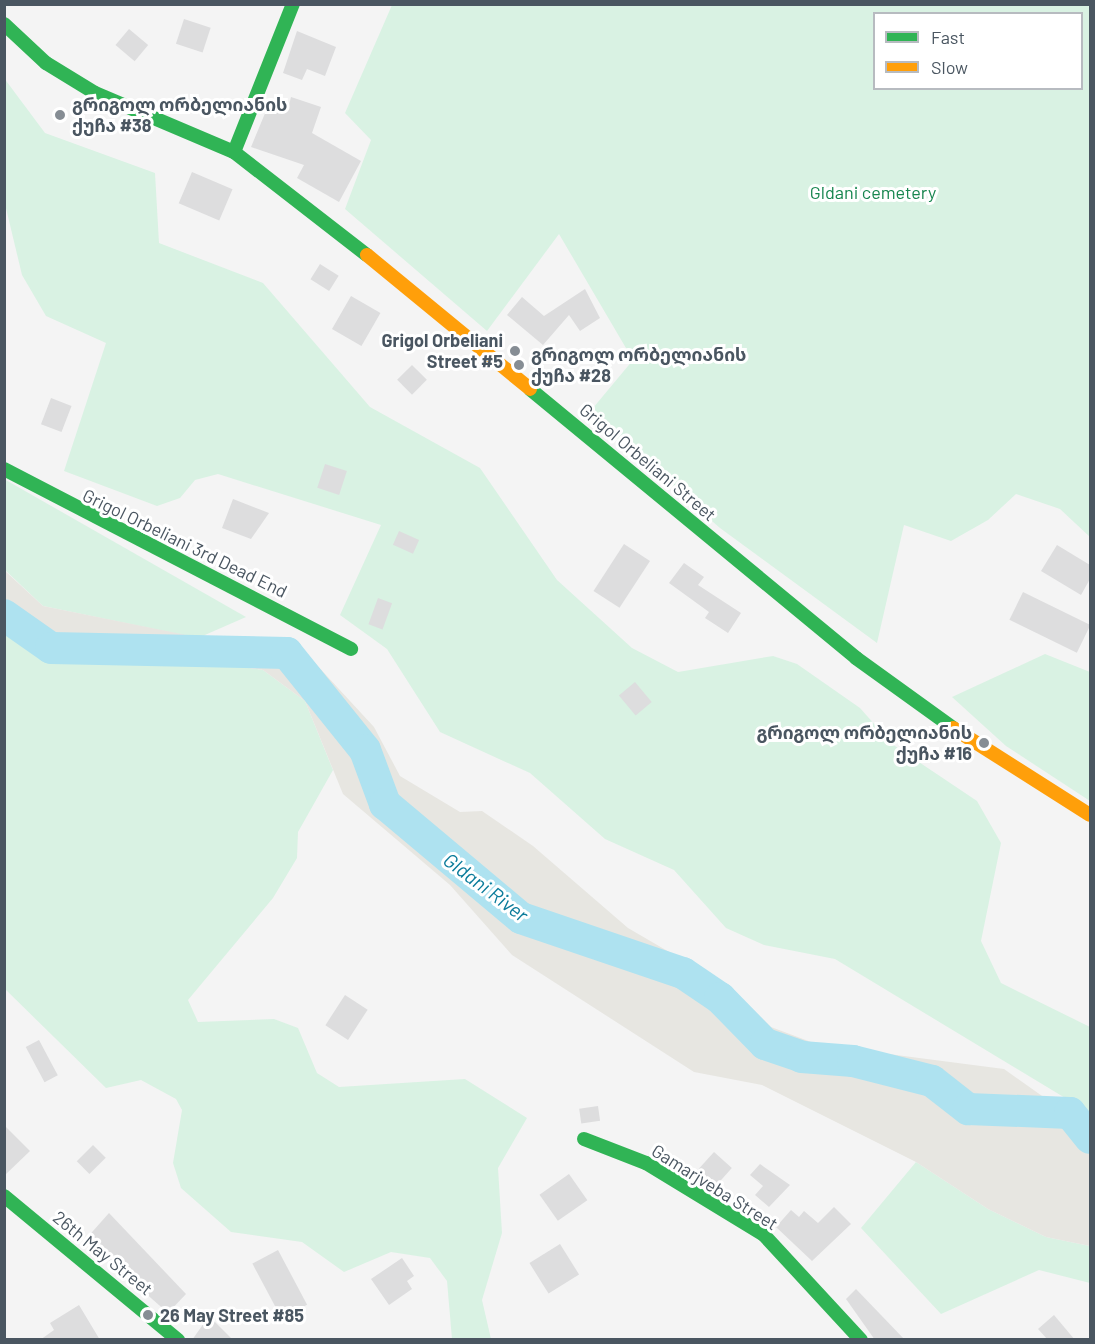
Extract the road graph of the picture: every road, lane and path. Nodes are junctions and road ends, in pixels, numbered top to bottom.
1 (293, 4) edge
2 (4, 24) edge
3 (234, 152) junction
4 (4, 468) edge
5 (351, 649) dead end
6 (1090, 815) edge
7 (584, 1139) dead end
8 (4, 1196) edge
9 (178, 1340) edge
10 (861, 1340) edge

1 - 3 main road
2 - 3 main road, Grigol Orbeliani Street
3 - 6 main road, Grigol Orbeliani Street
4 - 5 main road, Grigol Orbeliani 3rd Dead End
7 - 10 main road, Gamarjveba Street
8 - 9 main road, 26th May Street

